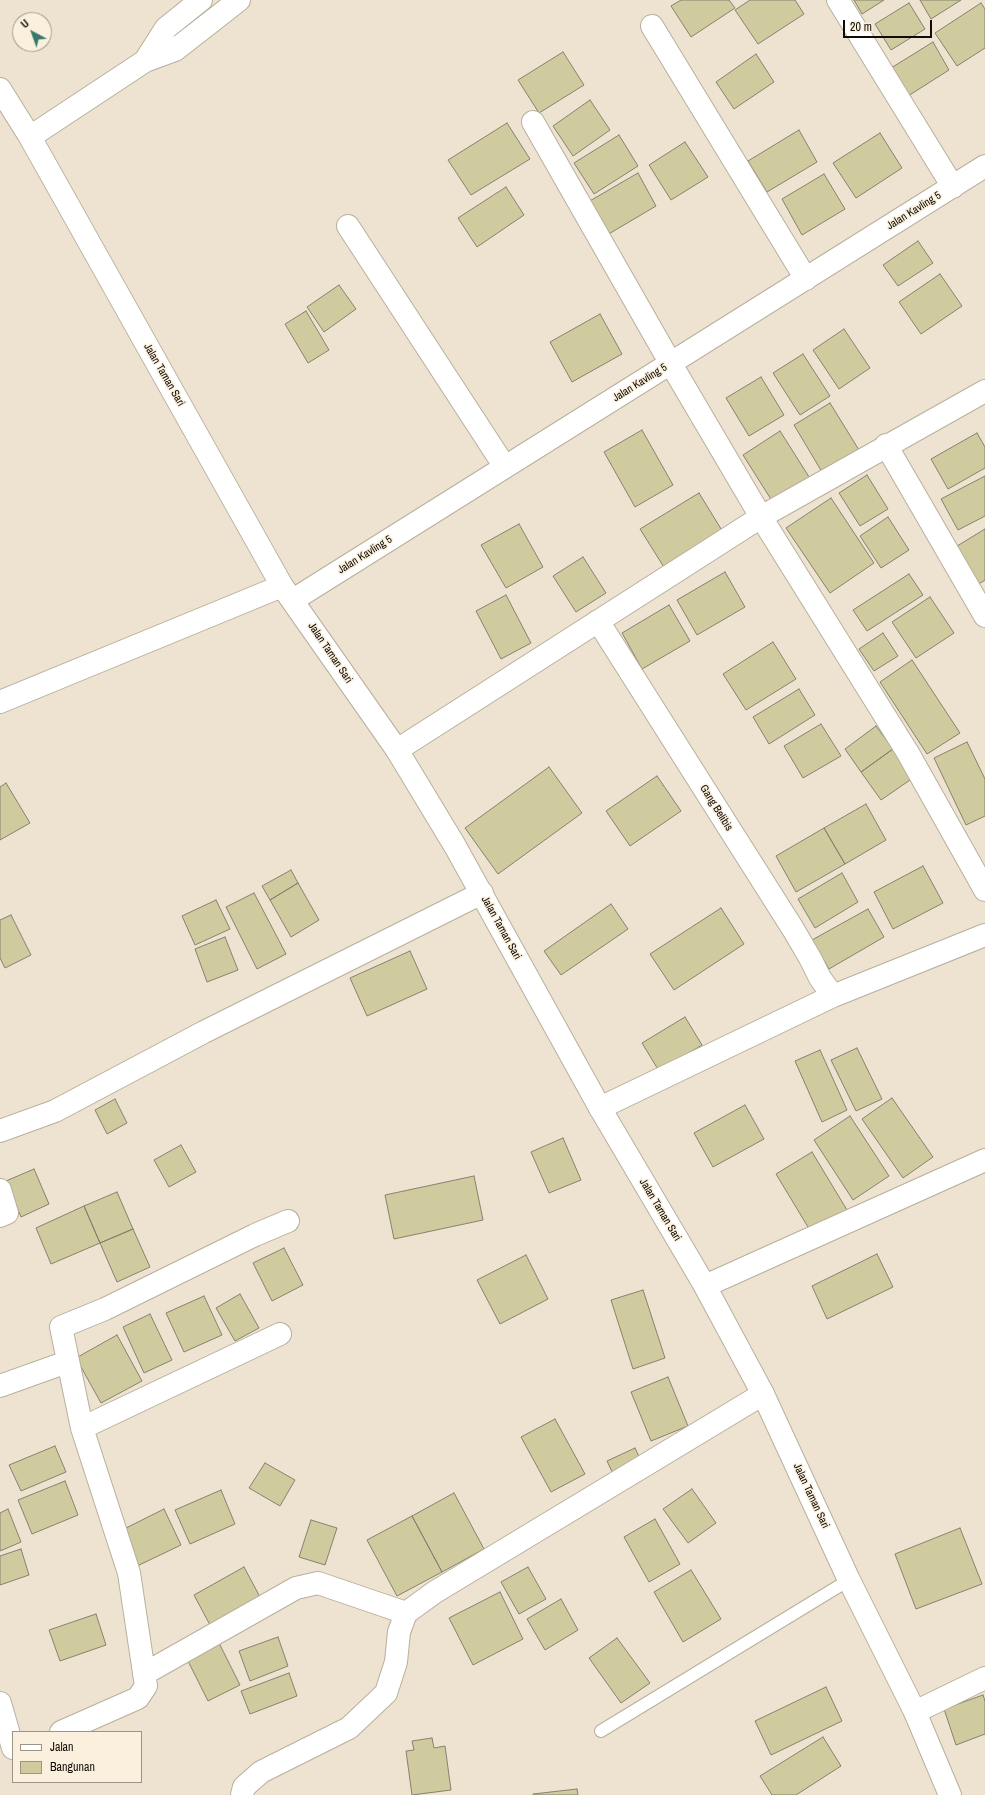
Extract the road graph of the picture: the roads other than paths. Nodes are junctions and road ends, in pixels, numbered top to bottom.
1 (201, 0) edge
2 (239, 0) edge
3 (838, 0) edge
4 (652, 26) dead end
5 (145, 61) junction
6 (0, 89) edge
7 (533, 122) dead end
8 (30, 137) junction
9 (985, 166) edge
10 (953, 187) junction
11 (348, 226) dead end
12 (806, 279) junction
13 (671, 364) junction
14 (985, 391) edge
15 (886, 445) junction
16 (505, 467) junction
17 (761, 517) junction
18 (288, 593) junction
19 (985, 616) edge
20 (598, 621) junction
21 (0, 702) edge
22 (397, 750) junction
23 (985, 890) edge
24 (482, 893) junction
25 (985, 936) edge
26 (832, 996) junction
27 (600, 1108) junction
28 (0, 1131) edge
29 (985, 1160) edge
30 (0, 1190) edge
31 (0, 1216) edge
32 (288, 1221) dead end
33 (705, 1286) junction
34 (280, 1334) dead end
35 (67, 1362) junction
36 (0, 1386) edge
37 (763, 1394) junction
38 (82, 1428) junction
39 (850, 1580) junction
40 (406, 1613) junction
41 (144, 1674) junction
42 (985, 1678) edge
43 (0, 1703) edge
44 (915, 1712) junction
45 (63, 1731) edge
46 (601, 1731) dead end
47 (12, 1745) edge
48 (12, 1750) edge
49 (0, 1757) edge
50 (242, 1795) edge
51 (950, 1795) edge

1 - 5 street
2 - 5 street
3 - 10 street
4 - 12 street
5 - 8 street
6 - 8 street, Jalan Taman Sari
7 - 13 street
8 - 18 street, Jalan Taman Sari
9 - 10 street, Jalan Kavling 5
10 - 12 street, Jalan Kavling 5
11 - 16 street
12 - 13 street, Jalan Kavling 5
13 - 16 street, Jalan Kavling 5
13 - 17 street
14 - 15 street
15 - 17 street
15 - 19 street
16 - 18 street, Jalan Kavling 5
17 - 20 street
17 - 23 street
18 - 21 street, Jalan Kavling 5
18 - 22 street, Jalan Taman Sari
20 - 22 street
20 - 26 street, Gang Belibis
22 - 24 street, Jalan Taman Sari
24 - 27 street, Jalan Taman Sari
24 - 28 street
25 - 26 street
26 - 27 street
27 - 33 street, Jalan Taman Sari
29 - 33 street
30 - 31 street
32 - 35 street
33 - 37 street, Jalan Taman Sari
34 - 38 street
35 - 36 street
35 - 38 street
37 - 39 street, Jalan Taman Sari
37 - 40 street
38 - 41 street
39 - 44 street, Jalan Taman Sari
39 - 46 lane
40 - 41 street
40 - 50 street
41 - 45 street
42 - 44 street
43 - 47 street
44 - 51 street, Jalan Taman Sari
48 - 49 street

